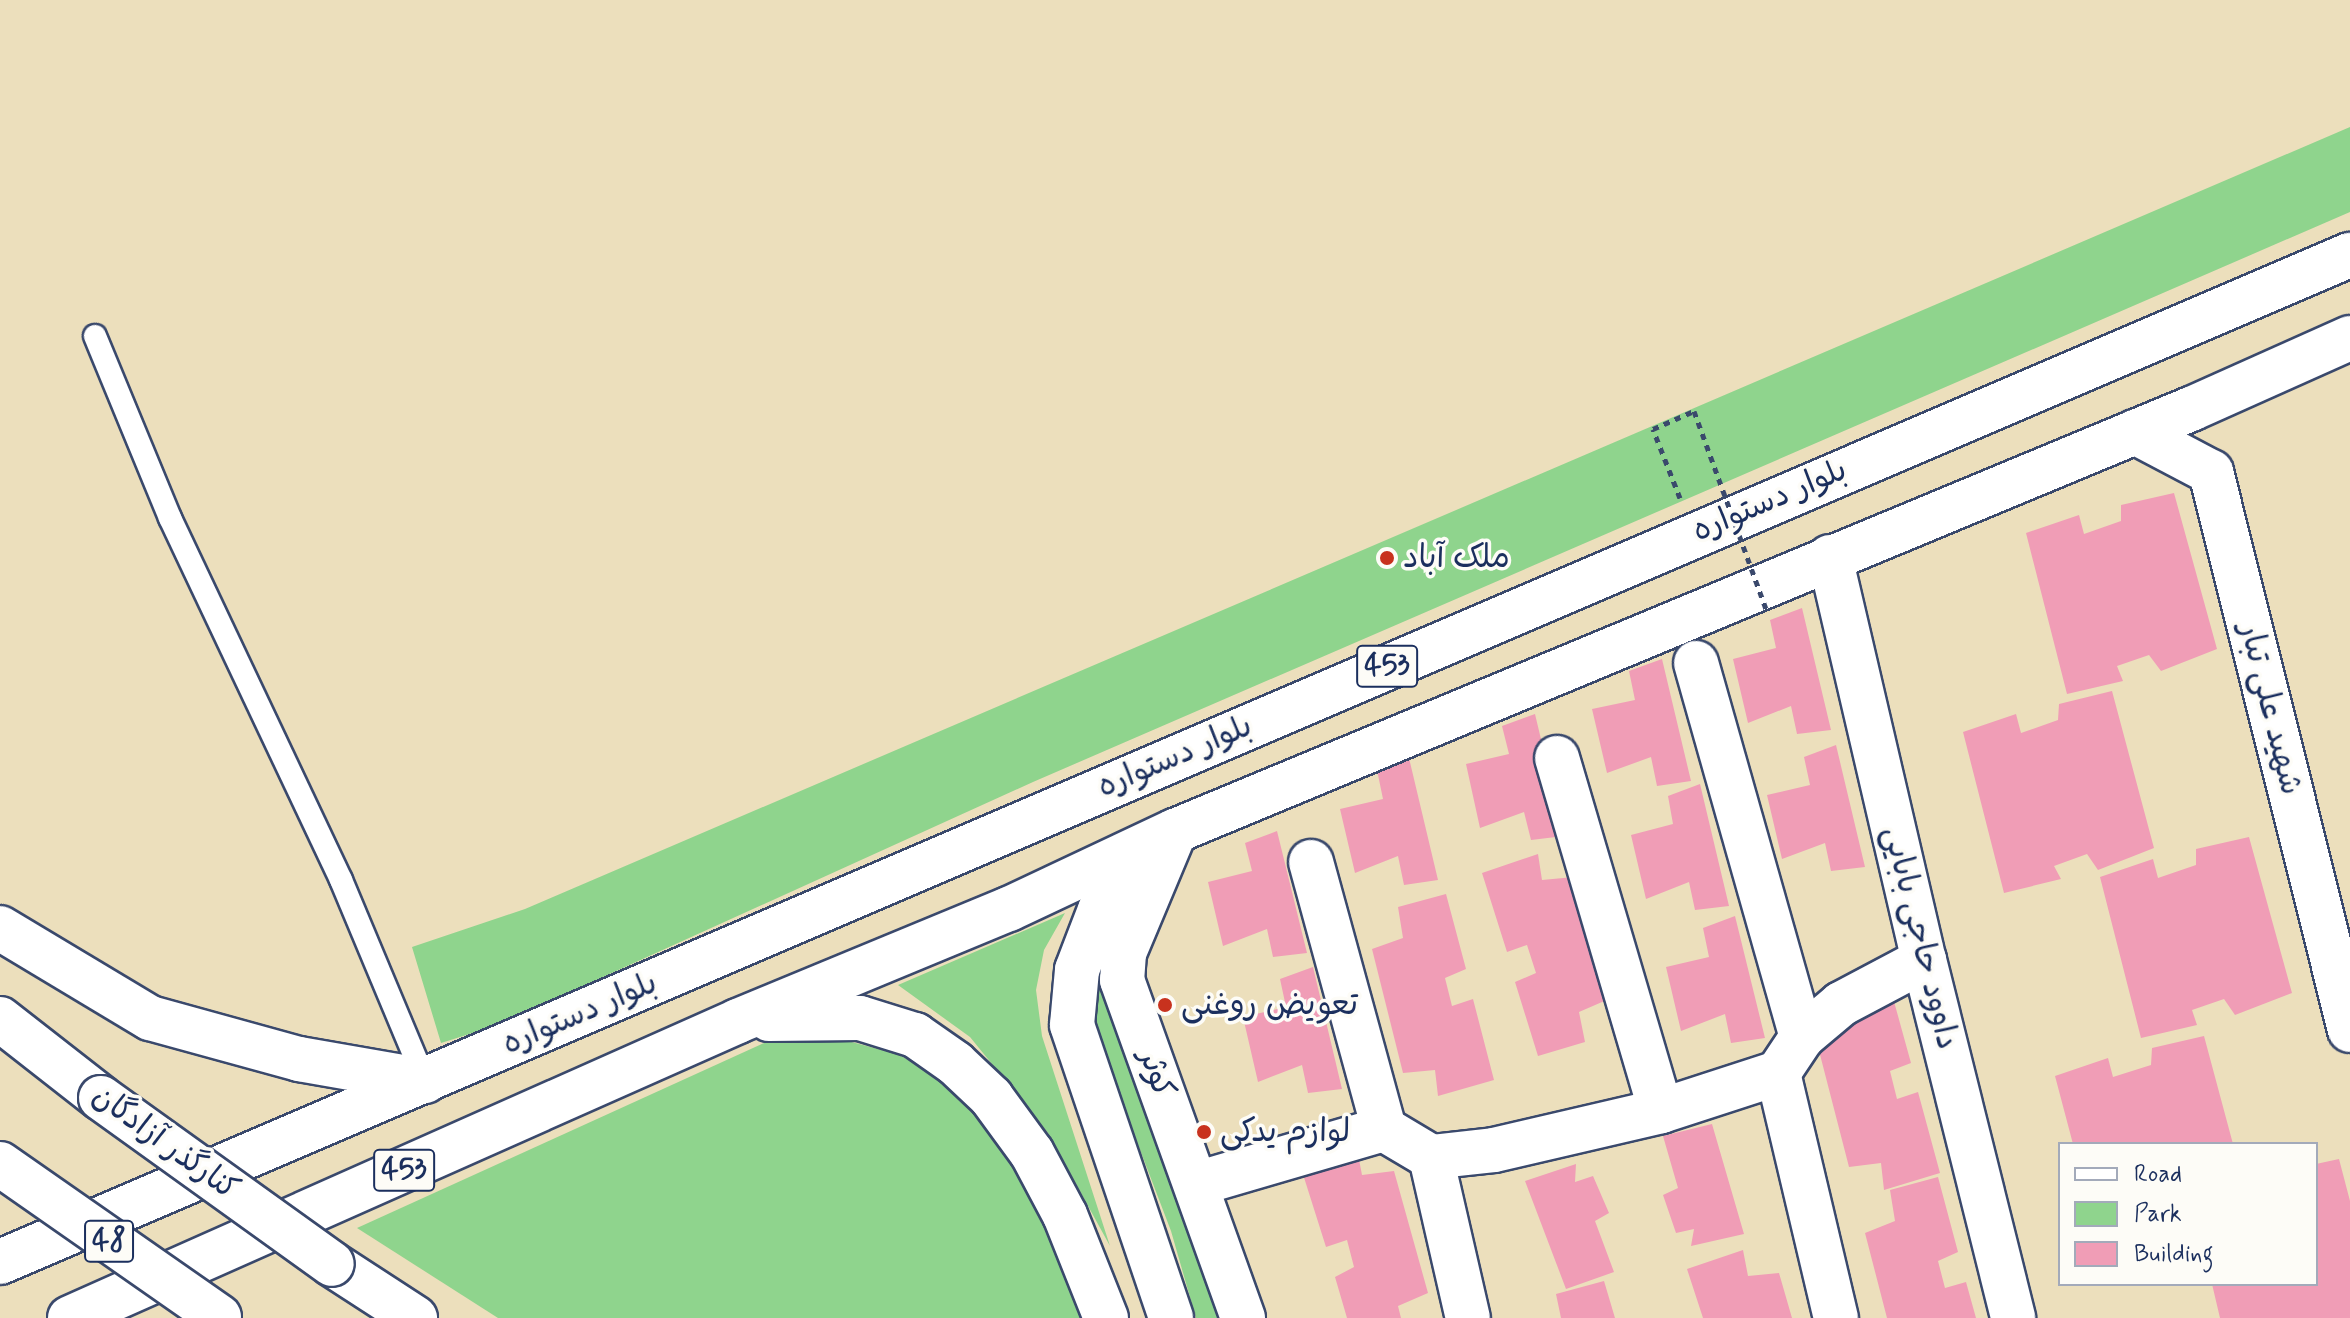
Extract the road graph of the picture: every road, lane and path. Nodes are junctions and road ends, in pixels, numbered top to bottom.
1 (2350, 255) edge
2 (95, 336) dead end
3 (2350, 338) edge
4 (2135, 432) junction
5 (1693, 533) junction
6 (1830, 557) junction
7 (1767, 612) dead end
8 (1696, 663) dead end
9 (1557, 758) dead end
10 (1175, 831) junction
11 (1132, 852) junction
12 (1311, 862) dead end
13 (0, 928) edge
14 (1924, 960) junction
15 (0, 1019) edge
16 (738, 1021) junction
17 (2350, 1030) edge
18 (1802, 1037) junction
19 (1778, 1073) junction
20 (425, 1081) junction
21 (1661, 1111) junction
22 (1384, 1129) junction
23 (1431, 1157) junction
24 (0, 1164) edge
25 (1196, 1184) junction
26 (0, 1262) edge
27 (219, 1317) edge
28 (70, 1318) edge
29 (415, 1318) edge
30 (1106, 1318) edge
31 (1171, 1318) edge
32 (1243, 1318) edge
33 (1468, 1318) edge
34 (1836, 1318) edge
35 (2013, 1318) edge

1 - 5 main road, بلوار دستواره / 453
2 - 20 lane
3 - 4 main road, 453
4 - 6 main road, 453
4 - 17 main road, شهید علی تبار
5 - 7 path, bridge
5 - 20 main road, بلوار دستواره / 453
6 - 10 main road, 453
6 - 14 main road, داوود حاجی بابایی
8 - 18 main road
9 - 21 main road
10 - 11 main road, 453
10 - 25 main road, کوثر
11 - 16 main road, 453
11 - 31 main road
12 - 22 main road
13 - 20 main road
14 - 18 main road
14 - 35 main road, داوود حاجی بابایی
15 - 29 main road, کنارگذر آزادگان, bridge
16 - 28 main road, 453
16 - 30 main road
18 - 19 main road
19 - 21 main road
19 - 34 main road
20 - 26 main road, بلوار دستواره / 453
21 - 23 main road
22 - 23 main road
22 - 25 main road
23 - 33 main road
24 - 27 main road, 48, bridge
25 - 32 main road, کوثر

